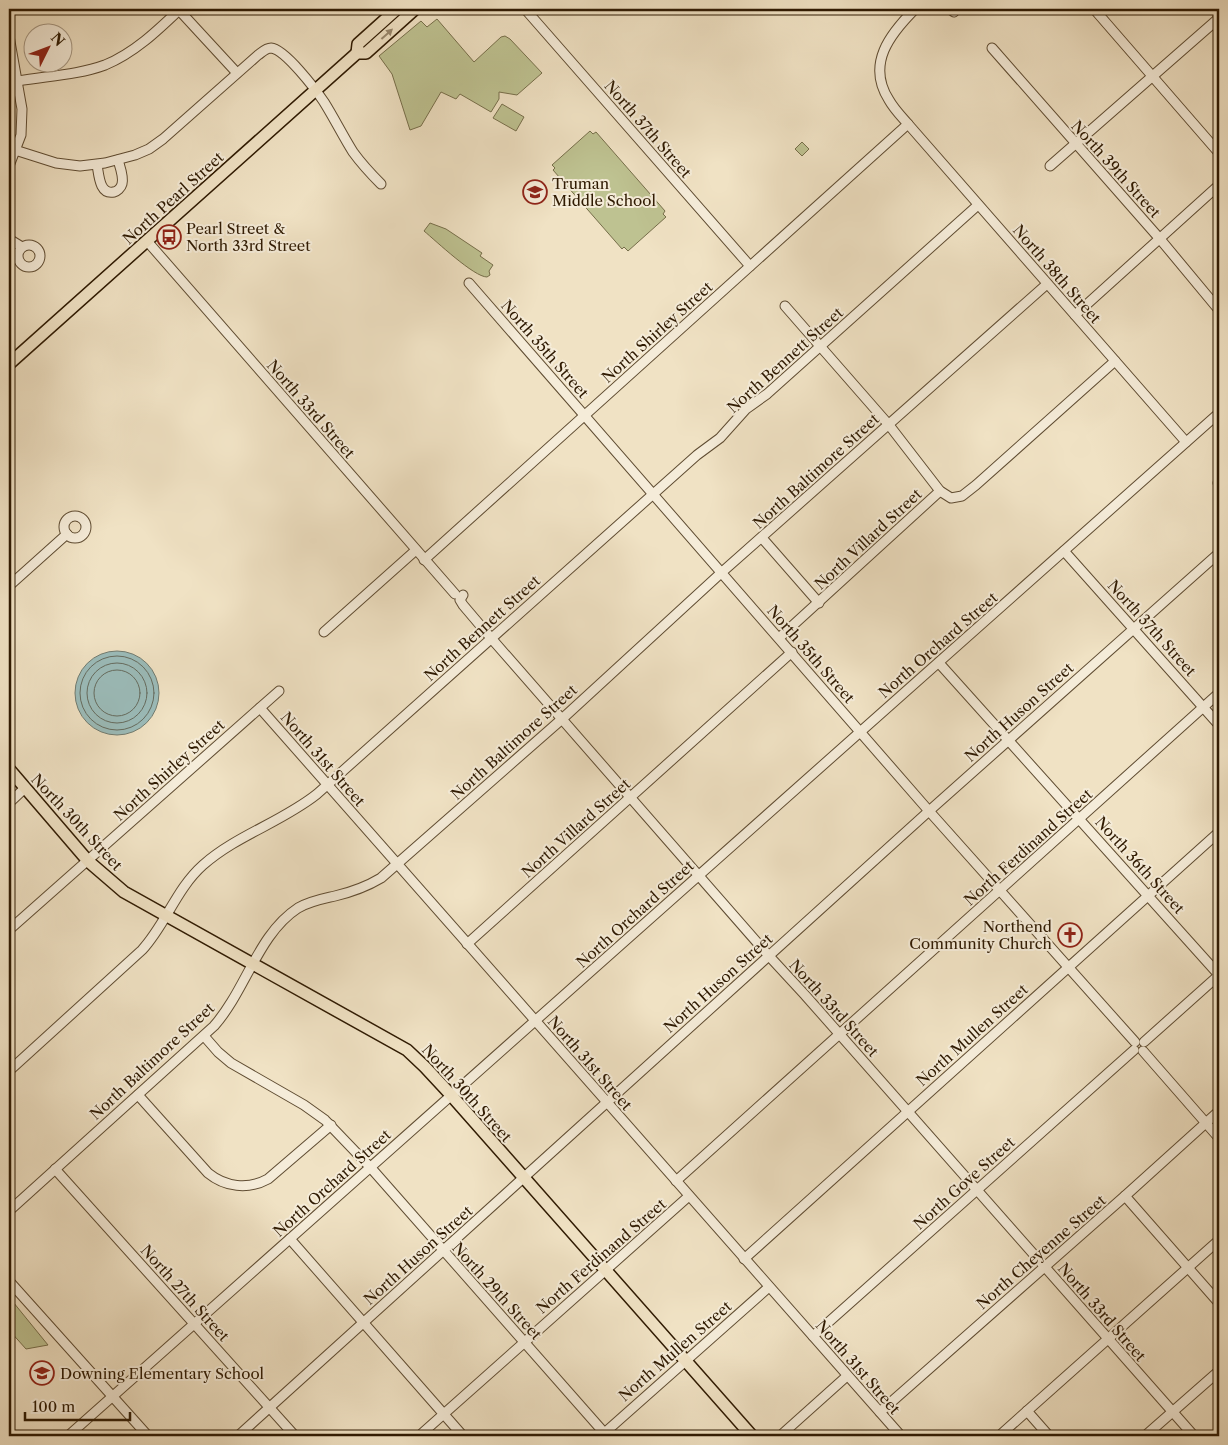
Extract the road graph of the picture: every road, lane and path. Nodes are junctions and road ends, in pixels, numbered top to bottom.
1 (179, 9) edge
2 (397, 9) edge
3 (415, 9) edge
4 (525, 9) edge
5 (915, 9) edge
6 (1094, 9) edge
7 (1219, 18) edge
8 (9, 36) edge
9 (992, 48) dead end
10 (358, 53) junction
11 (237, 73) junction
12 (1152, 77) junction
13 (18, 81) junction
14 (316, 92) junction
15 (908, 124) junction
16 (1075, 144) junction
17 (15, 150) junction
18 (1219, 153) edge
19 (118, 160) junction
20 (97, 165) junction
21 (9, 166) edge
22 (1050, 166) dead end
23 (381, 184) dead end
24 (1219, 185) edge
25 (978, 205) junction
26 (9, 239) edge
27 (1160, 239) junction
28 (147, 241) junction
29 (22, 247) dead end
30 (750, 266) junction
31 (469, 283) dead end
32 (1046, 284) junction
33 (785, 306) dead end
34 (1219, 310) edge
35 (1075, 315) junction
36 (820, 346) junction
37 (1114, 361) junction
38 (9, 364) edge
39 (1219, 413) edge
40 (584, 415) junction
41 (889, 425) junction
42 (1186, 442) junction
43 (940, 491) junction
44 (654, 494) junction
45 (67, 534) dead end
46 (762, 538) junction
47 (416, 550) junction
48 (1064, 551) junction
49 (1219, 553) edge
50 (424, 560) junction
51 (721, 573) junction
52 (9, 586) edge
53 (819, 603) junction
54 (1134, 629) junction
55 (324, 632) dead end
56 (491, 638) junction
57 (779, 638) junction
58 (792, 652) junction
59 (939, 663) junction
60 (279, 691) dead end
61 (1219, 693) edge
62 (1204, 707) junction
63 (260, 708) junction
64 (562, 719) junction
65 (1219, 724) edge
66 (860, 732) junction
67 (1008, 741) junction
68 (9, 770) edge
69 (327, 785) junction
70 (25, 788) junction
71 (630, 798) junction
72 (9, 803) edge
73 (929, 811) junction
74 (1080, 819) junction
75 (1219, 832) edge
76 (88, 861) junction
77 (397, 864) junction
78 (700, 875) junction
79 (1000, 890) junction
80 (1149, 896) junction
81 (166, 916) junction
82 (9, 930) edge
83 (467, 944) junction
84 (769, 956) junction
85 (254, 964) junction
86 (1068, 967) junction
87 (1219, 975) edge
88 (535, 1021) junction
89 (840, 1034) junction
90 (204, 1036) junction
91 (1139, 1046) junction
92 (9, 1071) edge
93 (138, 1095) junction
94 (451, 1095) junction
95 (607, 1103) junction
96 (1219, 1111) edge
97 (907, 1112) junction
98 (1205, 1123) junction
99 (331, 1124) junction
100 (1219, 1138) edge
101 (371, 1168) junction
102 (55, 1169) junction
103 (523, 1178) junction
104 (676, 1181) junction
105 (977, 1190) junction
106 (689, 1196) junction
107 (1125, 1196) junction
108 (9, 1211) edge
109 (290, 1238) junction
110 (1219, 1240) edge
111 (443, 1251) junction
112 (744, 1259) junction
113 (1044, 1267) junction
114 (1188, 1268) junction
115 (605, 1270) junction
116 (9, 1281) edge
117 (769, 1287) junction
118 (1219, 1303) edge
119 (363, 1323) junction
120 (194, 1324) junction
121 (812, 1336) junction
122 (1108, 1340) junction
123 (524, 1342) junction
124 (686, 1361) junction
125 (1219, 1371) edge
126 (847, 1376) junction
127 (113, 1397) junction
128 (269, 1408) junction
129 (1027, 1411) junction
130 (880, 1412) junction
131 (1172, 1412) junction
132 (443, 1414) junction
133 (604, 1435) edge
134 (68, 1436) edge
135 (148, 1436) edge
136 (238, 1436) edge
137 (295, 1436) edge
138 (419, 1436) edge
139 (462, 1436) edge
140 (752, 1436) edge
141 (780, 1436) edge
142 (901, 1436) edge
143 (999, 1436) edge
144 (1049, 1436) edge
145 (1145, 1436) edge
146 (1194, 1436) edge

1 - 11 street
1 - 13 street
2 - 10 main road, North Pearl Street
10 -> 3 main road, North Pearl Street
4 - 30 street, North 37th Street
5 - 15 street, North 38th Street
6 - 12 street
7 - 12 street
8 - 13 street
9 - 16 street, North 39th Street
10 - 14 main road, North Pearl Street
11 - 14 street
11 - 19 street
12 - 16 street
12 - 18 street
13 - 17 street
14 - 23 street
14 - 28 main road, North Pearl Street
15 - 25 street, North 38th Street
15 - 30 street, North Shirley Street
16 - 22 street
16 - 27 street, North 39th Street
17 - 20 street
17 - 21 street
19 - 20 street
19 - 20 street
24 - 27 street
25 - 32 street, North 38th Street
25 - 36 street, North Bennett Street
26 - 29 street
27 - 34 street, North 39th Street
27 - 35 street
28 - 38 main road, North Pearl Street
28 - 47 street, North 33rd Street
30 - 40 street, North Shirley Street
31 - 40 street, North 35th Street
32 - 35 street, North 38th Street
32 - 41 street, North Baltimore Street
33 - 36 street
35 - 37 street, North 38th Street
36 - 41 street
36 - 44 street, North Bennett Street
37 - 42 street, North 38th Street
37 - 43 street, North Villard Street
39 - 42 street, North Orchard Street
40 - 44 street, North 35th Street
40 - 50 street, North Shirley Street
41 - 43 street
41 - 46 street, North Baltimore Street
42 - 48 street, North Orchard Street
43 - 53 street, North Villard Street
44 - 51 street, North 35th Street
44 - 56 street, North Bennett Street
45 - 52 street
46 - 51 street, North Baltimore Street
46 - 53 street
47 - 50 street, North 33rd Street
47 - 55 street
48 - 54 street, North 37th Street
48 - 59 street, North Orchard Street
49 - 54 street, North Huson Street
50 - 56 street, North 33rd Street
51 - 57 street, North 35th Street
51 - 64 street, North Baltimore Street
53 - 57 street, North Villard Street
54 - 62 street, North 37th Street
54 - 67 street, North Huson Street
56 - 64 street, North 33rd Street
56 - 69 street, North Bennett Street
57 - 58 street, North 35th Street
58 - 66 street, North 35th Street
58 - 71 street, North Villard Street
59 - 66 street, North Orchard Street
59 - 67 street, North 36th Street
60 - 63 street, North Shirley Street
61 - 62 street, North Ferdinand Street
62 - 65 street, North 37th Street
62 - 74 street, North Ferdinand Street
63 - 69 street, North 31st Street
63 - 76 street, North Shirley Street
64 - 71 street, North 33rd Street
64 - 77 street, North Baltimore Street
66 - 73 street, North 35th Street
66 - 78 street, North Orchard Street
67 - 73 street, North Huson Street
67 - 74 street, North 36th Street
68 - 70 main road, North 30th Street
69 - 77 street, North 31st Street
69 - 81 street, North Bennett Street
70 - 72 street
70 - 76 main road, North 30th Street
71 - 78 street, North 33rd Street
71 - 83 street, North Villard Street
73 - 79 street, North 35th Street
73 - 84 street, North Huson Street
74 - 79 street, North Ferdinand Street
74 - 80 street, North 36th Street
75 - 80 street, North Mullen Street
76 - 81 main road, North 30th Street
76 - 82 street, North Shirley Street
77 - 83 street, North 31st Street
77 - 85 street, North Baltimore Street
78 - 84 street, North 33rd Street
78 - 88 street, North Orchard Street
79 - 86 street, North 35th Street
79 - 89 street, North Ferdinand Street
80 - 86 street, North Mullen Street
80 - 87 street, North 36th Street
81 - 85 main road, North 30th Street
81 - 92 street, North Bennett Street
83 - 88 street, North 31st Street
84 - 89 street, North 33rd Street
84 - 95 street, North Huson Street
85 - 90 street, North Baltimore Street
85 - 94 main road, North 30th Street
86 - 91 street, North 35th Street
86 - 97 street, North Mullen Street
87 - 91 street, North Gove Street
88 - 94 street, North Orchard Street
88 - 95 street, North 31st Street
89 - 97 street, North 33rd Street
89 - 104 street, North Ferdinand Street
90 - 93 street, North Baltimore Street
90 - 99 street, North 29th Street
91 - 98 street, North 35th Street
91 - 105 street, North Gove Street
93 - 99 street
93 - 102 street, North Baltimore Street
94 - 101 street, North Orchard Street
94 - 103 main road, North 30th Street
95 - 103 street, North Huson Street
95 - 104 street, North 31st Street
96 - 98 street, North Cheyenne Street
97 - 105 street, North 33rd Street
97 - 112 street, North Mullen Street
98 - 100 street, North 35th Street
98 - 107 street, North Cheyenne Street
99 - 101 street, North 29th Street
101 - 109 street, North Orchard Street
101 - 111 street, North 29th Street
102 - 108 street, North Baltimore Street
102 - 120 street, North 27th Street
103 - 111 street, North Huson Street
103 - 115 main road, North 30th Street
104 - 106 street, North 31st Street
105 - 113 street, North 33rd Street
105 - 121 street, North Gove Street
106 - 112 street, North 31st Street
106 - 115 street, North Ferdinand Street
107 - 113 street, North Cheyenne Street
107 - 114 street
109 - 119 street
109 - 120 street, North Orchard Street
110 - 114 street
111 - 119 street, North Huson Street
111 - 123 street, North 29th Street
112 - 117 street, North 31st Street
113 - 122 street, North 33rd Street
113 - 130 street, North Cheyenne Street
114 - 118 street
114 - 122 street
115 - 123 street, North Ferdinand Street
115 - 124 main road, North 30th Street
116 - 127 street
117 - 121 street, North 31st Street
117 - 124 street, North Mullen Street
119 - 128 street, North Huson Street
119 - 132 street
120 - 127 street, North Orchard Street
120 - 128 street, North 27th Street
121 - 126 street, North 31st Street
122 - 129 street
122 - 131 street, North 33rd Street
123 - 132 street, North Ferdinand Street
123 - 133 street, North 29th Street
124 - 133 street, North Mullen Street
124 - 140 main road, North 30th Street
125 - 131 street
126 - 130 street, North 31st Street
126 - 141 street
127 - 134 street, North Orchard Street
127 - 135 street
128 - 136 street, North Huson Street
128 - 137 street, North 27th Street
129 - 143 street
129 - 144 street
130 - 142 street, North 31st Street
131 - 145 street
131 - 146 street, North 33rd Street
132 - 138 street, North Ferdinand Street
132 - 139 street

